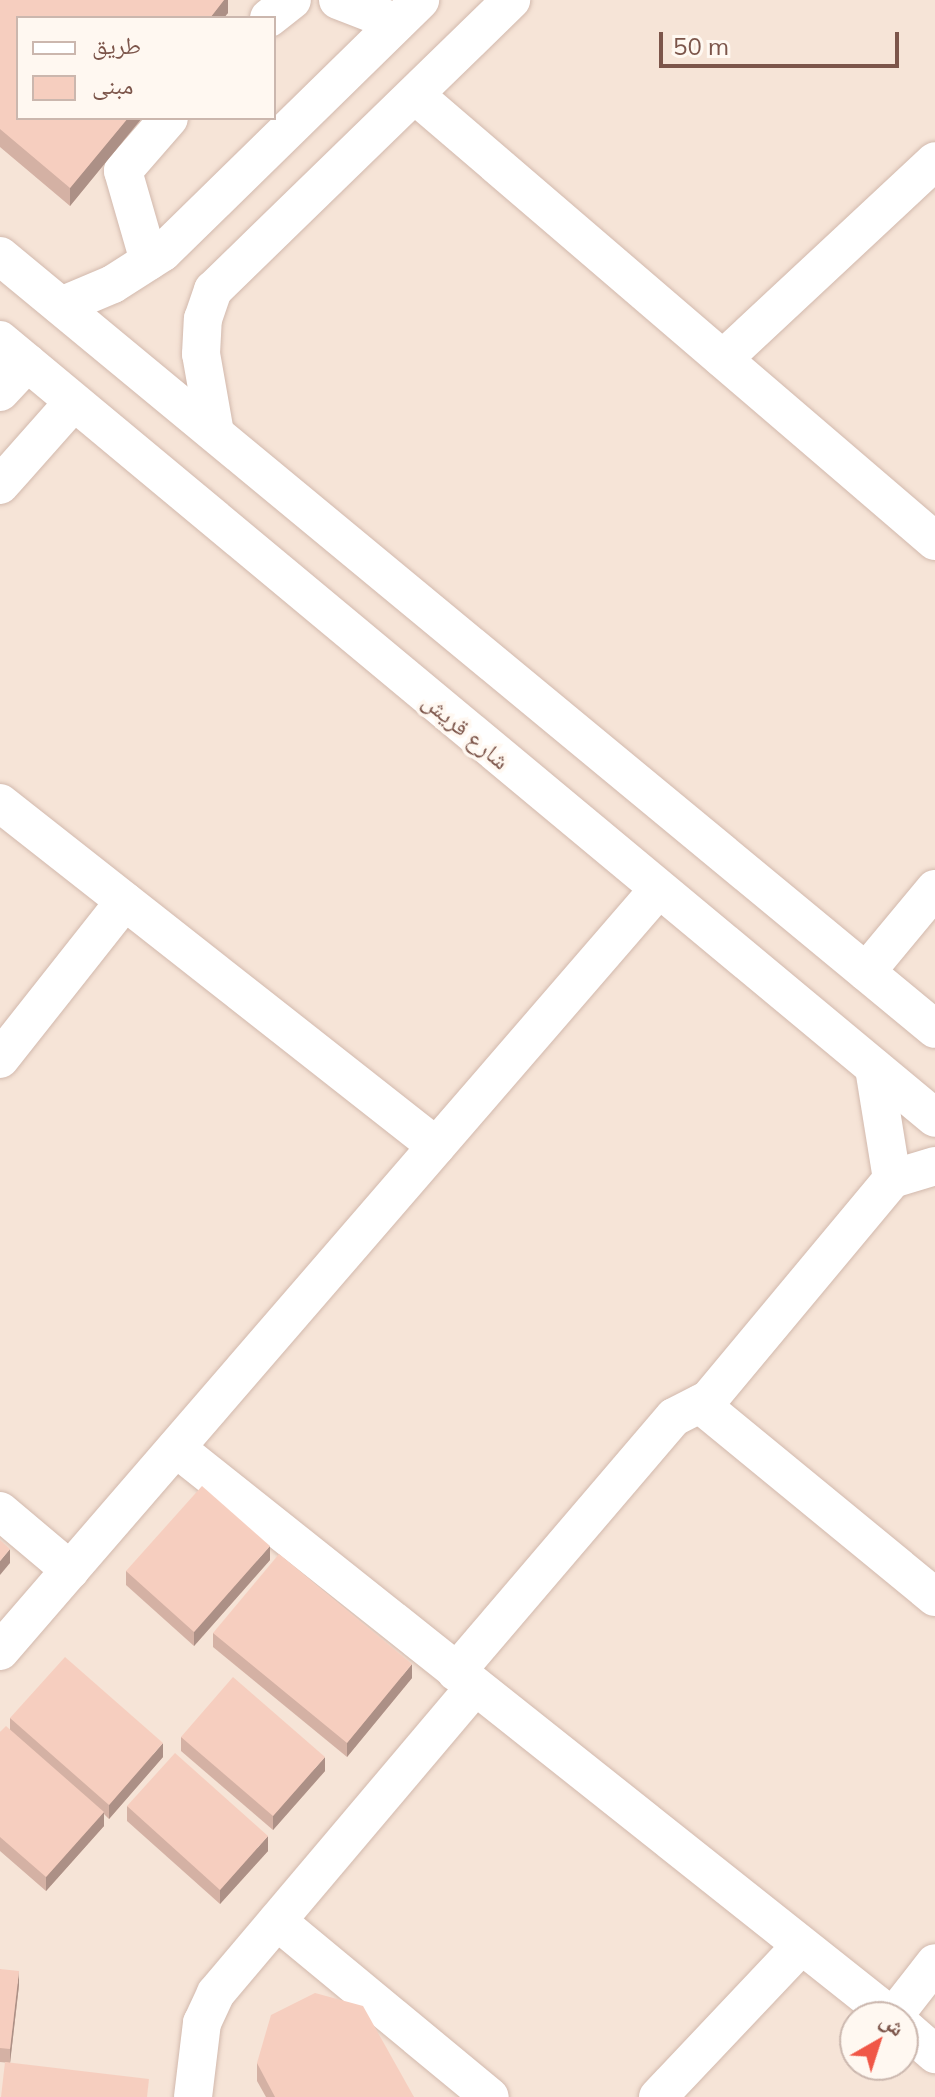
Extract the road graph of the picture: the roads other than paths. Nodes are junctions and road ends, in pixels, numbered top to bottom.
1 (292, 0) edge
2 (338, 0) edge
3 (511, 0) edge
4 (409, 12) edge
5 (272, 16) edge
6 (415, 95) junction
7 (167, 120) edge
8 (935, 161) edge
9 (0, 256) edge
10 (149, 261) junction
11 (61, 306) junction
12 (13, 352) edge
13 (723, 359) junction
14 (0, 392) edge
15 (72, 404) junction
16 (215, 433) junction
17 (0, 485) edge
18 (935, 541) edge
19 (0, 803) edge
20 (935, 889) edge
21 (657, 891) junction
22 (125, 901) junction
23 (866, 972) junction
24 (935, 1029) edge
25 (0, 1059) edge
26 (874, 1068) junction
27 (935, 1118) edge
28 (436, 1146) junction
29 (935, 1166) edge
30 (892, 1179) junction
31 (700, 1404) junction
32 (176, 1448) junction
33 (0, 1511) edge
34 (70, 1570) junction
35 (935, 1597) edge
36 (0, 1651) edge
37 (466, 1680) junction
38 (277, 1921) junction
39 (801, 1946) junction
40 (935, 1963) edge
41 (871, 2001) edge
42 (905, 2001) edge
43 (919, 2040) edge
44 (935, 2054) edge
45 (193, 2097) edge
46 (490, 2097) edge
47 (658, 2097) edge

1 - 5 street
2 - 4 street
3 - 6 street
4 - 10 street
6 - 13 street
6 - 16 street
7 - 10 street
8 - 13 street
9 - 11 street
10 - 11 street
11 - 16 street
12 - 14 street
12 - 15 street, شارع قريش
13 - 18 street
15 - 17 street
15 - 21 street, شارع قريش
16 - 23 street
19 - 22 street
20 - 23 street
21 - 26 street, شارع قريش
21 - 28 street
22 - 25 street
22 - 28 street
23 - 24 street
26 - 27 street, شارع قريش
26 - 30 street
28 - 32 street
29 - 30 street
30 - 31 street
31 - 35 street
31 - 37 street
32 - 34 street
32 - 37 street
33 - 34 street
34 - 36 street
37 - 38 street
37 - 39 street
38 - 45 street
38 - 46 street
39 - 41 street
39 - 47 street
40 - 42 street
43 - 44 street

